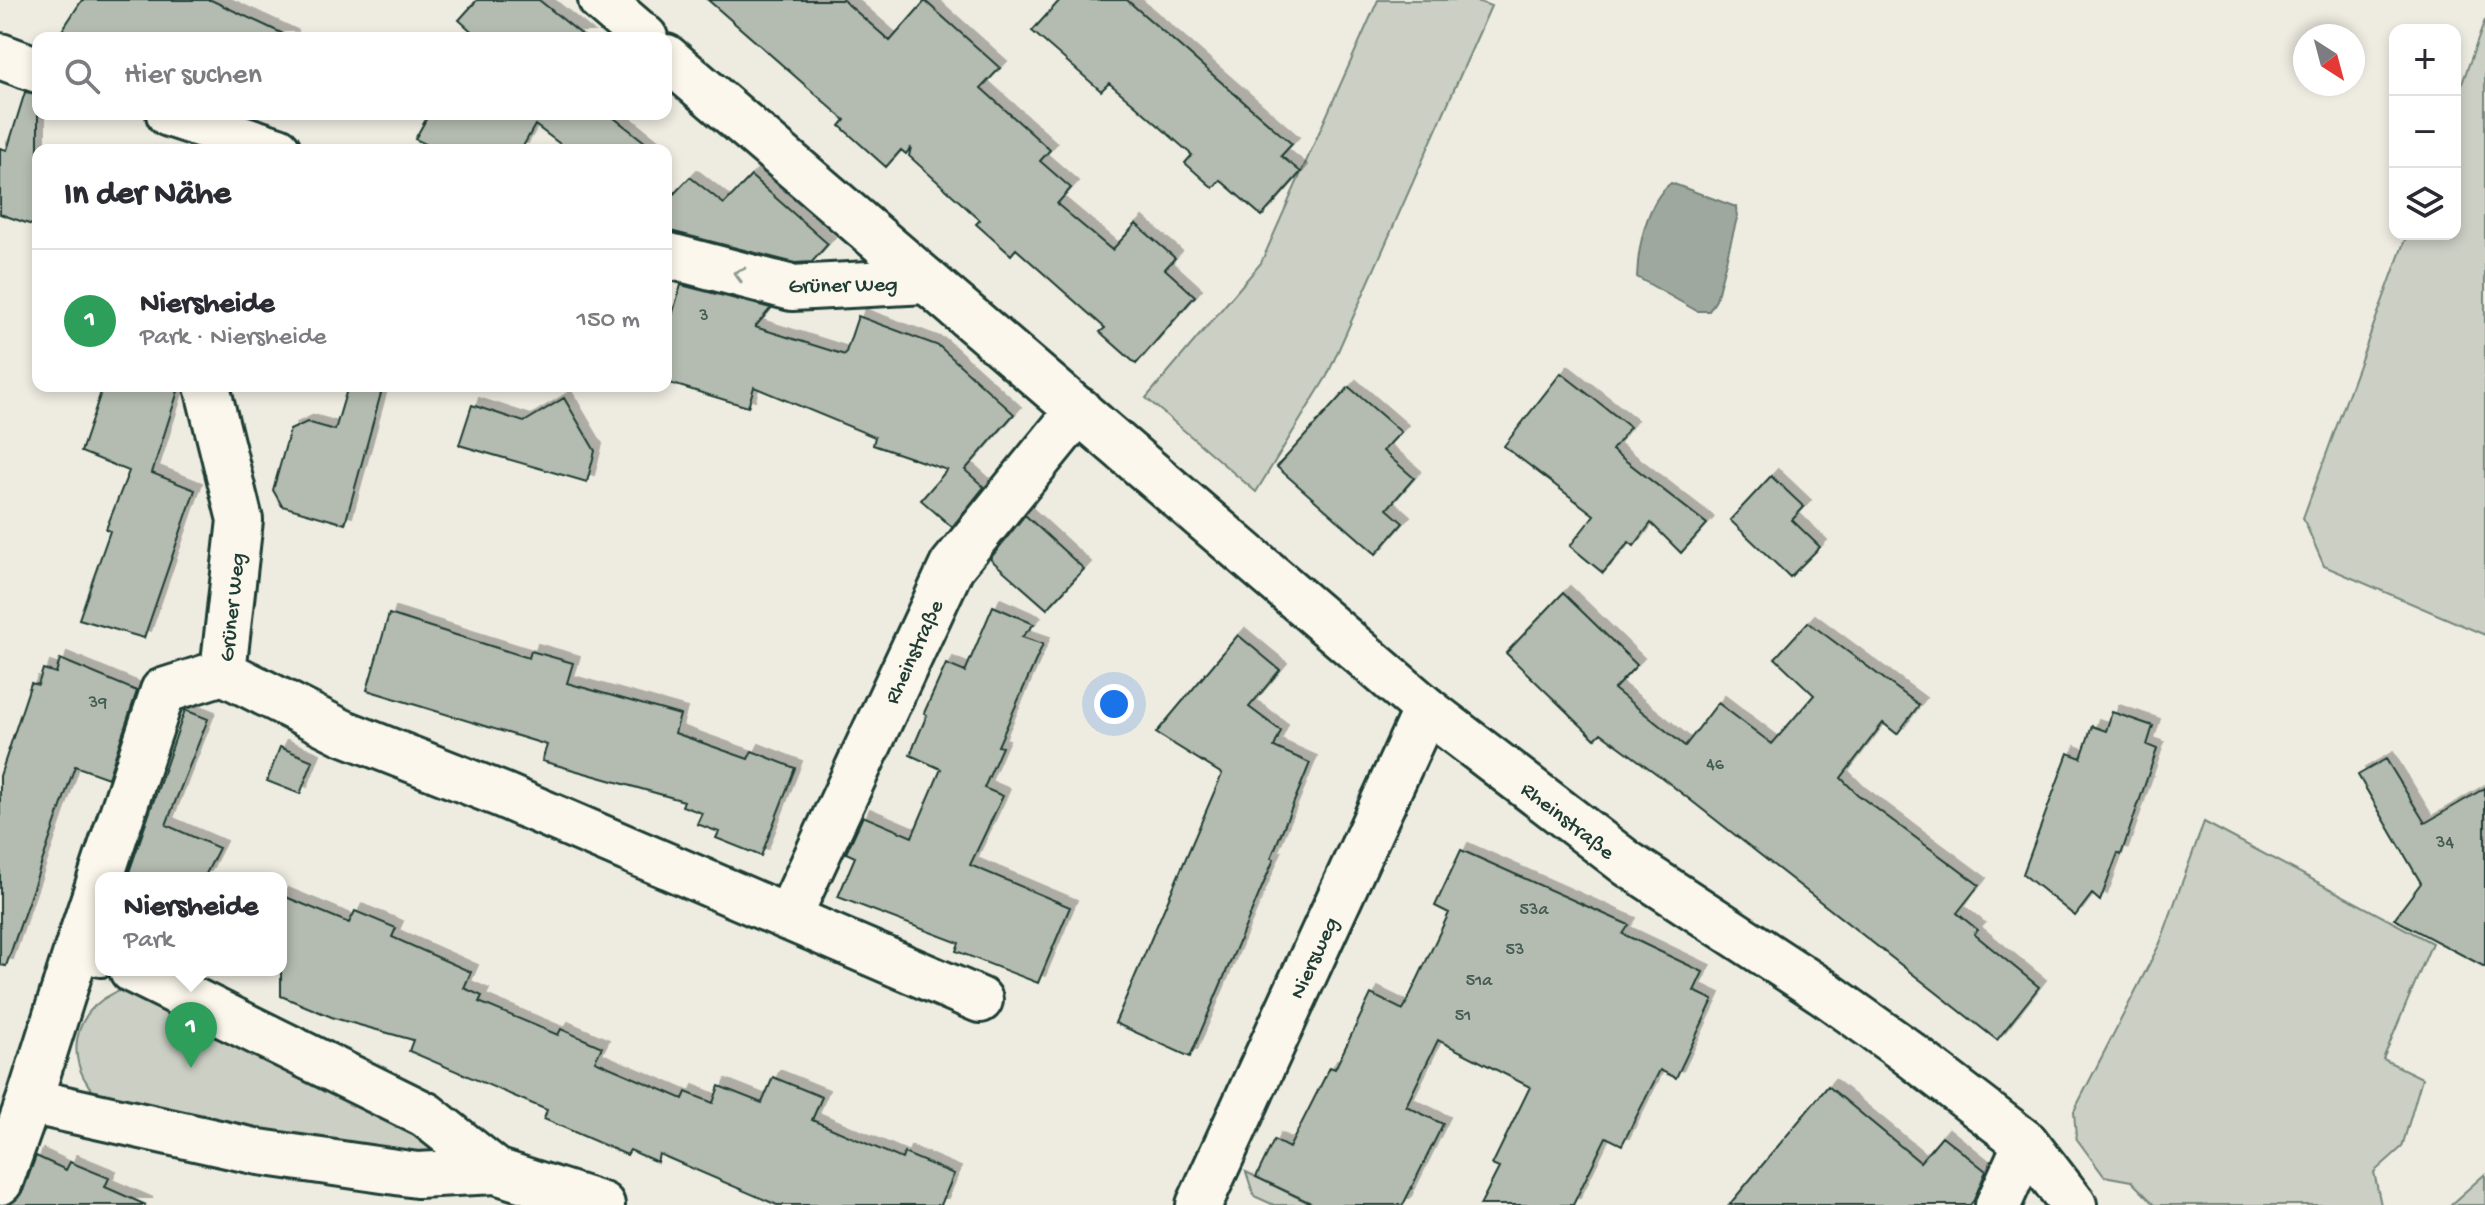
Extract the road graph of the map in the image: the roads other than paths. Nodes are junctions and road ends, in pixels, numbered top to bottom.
1 (601, 0) edge
2 (638, 32) edge
3 (0, 56) edge
4 (672, 62) edge
5 (32, 68) edge
6 (186, 120) edge
7 (255, 144) edge
8 (672, 257) edge
9 (927, 281) junction
10 (208, 392) edge
11 (1079, 410) junction
12 (223, 672) junction
13 (1426, 709) junction
14 (112, 872) edge
15 (788, 918) junction
16 (90, 949) edge
17 (144, 976) edge
18 (980, 1000) dead end
19 (29, 1101) junction
20 (2026, 1143) junction
21 (496, 1171) junction
22 (0, 1182) edge
23 (1214, 1200) edge
24 (602, 1205) edge
25 (1998, 1205) edge
26 (2074, 1205) edge

1 - 2 street
3 - 5 street
4 - 9 street, Rheinstraße
6 - 7 street
9 -> 8 street, Grüner Weg
9 - 11 street, Rheinstraße
10 - 12 street, Grüner Weg
11 - 13 street, Rheinstraße
11 - 15 street, Rheinstraße
12 - 14 street
12 - 15 street, Grüner Weg
13 - 20 street, Rheinstraße
13 - 23 street, Niersweg
15 - 18 street
16 - 19 street
17 - 21 street
19 - 21 street
19 - 22 street
20 - 25 street
20 - 26 street, Rheinstraße
21 - 24 street

